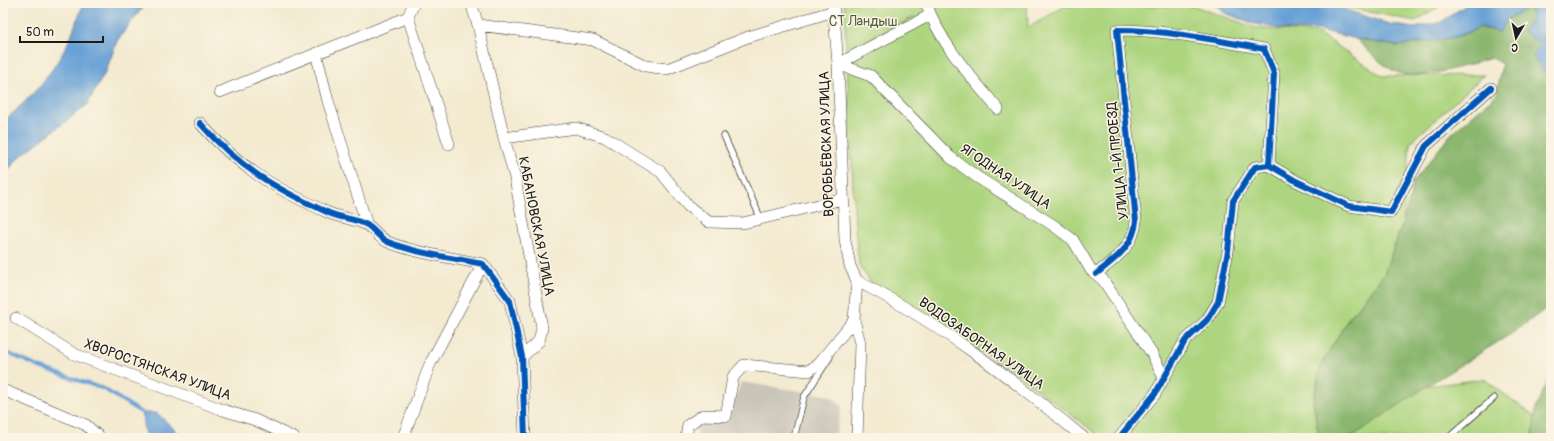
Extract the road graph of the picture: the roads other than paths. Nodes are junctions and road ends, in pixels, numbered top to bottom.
1 (414, 3) edge
2 (469, 3) edge
3 (926, 3) edge
4 (833, 7) edge
5 (930, 15) junction
6 (408, 17) junction
7 (478, 25) junction
8 (316, 53) junction
9 (838, 64) junction
10 (1491, 88) dead end
11 (220, 92) dead end
12 (998, 109) dead end
13 (200, 123) dead end
14 (724, 136) dead end
15 (504, 138) junction
16 (449, 144) dead end
17 (1270, 164) junction
18 (843, 199) junction
19 (761, 219) junction
20 (367, 225) junction
21 (483, 264) junction
22 (1096, 274) junction
23 (858, 281) junction
24 (16, 318) dead end
25 (854, 320) junction
26 (843, 334) junction
27 (522, 357) junction
28 (1164, 378) junction
29 (3, 390) edge
30 (1494, 398) dead end
31 (100, 438) edge
32 (294, 438) edge
33 (403, 438) edge
34 (525, 438) edge
35 (686, 438) edge
36 (794, 438) edge
37 (857, 438) edge
38 (1084, 438) edge
39 (1119, 438) edge
40 (1448, 438) edge

1 - 6 street
2 - 7 street, КАБАНОВСКАЯ УЛИЦА
3 - 5 street
4 - 7 street
4 - 9 street, ВОРОБЬЁВСКАЯ УЛИЦА
5 - 9 street
5 - 12 street
6 - 8 street
6 - 16 street
7 - 15 street, КАБАНОВСКАЯ УЛИЦА
8 - 11 street
8 - 20 street
9 - 18 street, ВОРОБЬЁВСКАЯ УЛИЦА
9 - 22 street, ЯГОДНАЯ УЛИЦА
10 - 17 street
13 - 20 street
14 - 19 lane
15 - 19 street
15 - 27 street, КАБАНОВСКАЯ УЛИЦА
17 - 22 street, УЛИЦА 1-Й ПРОЕЗД
17 - 28 street
18 - 19 street
18 - 23 street, ВОРОБЬЁВСКАЯ УЛИЦА
20 - 21 street
21 - 27 street
21 - 33 street
22 - 28 street
23 - 25 street
23 - 38 street, ВОДОЗАБОРНАЯ УЛИЦА
24 - 32 street, ХВОРОСТЯНСКАЯ УЛИЦА
25 - 26 street
25 - 37 street
26 - 35 street
26 - 36 lane
27 - 34 street
28 - 39 street
29 - 31 street
30 - 40 lane

